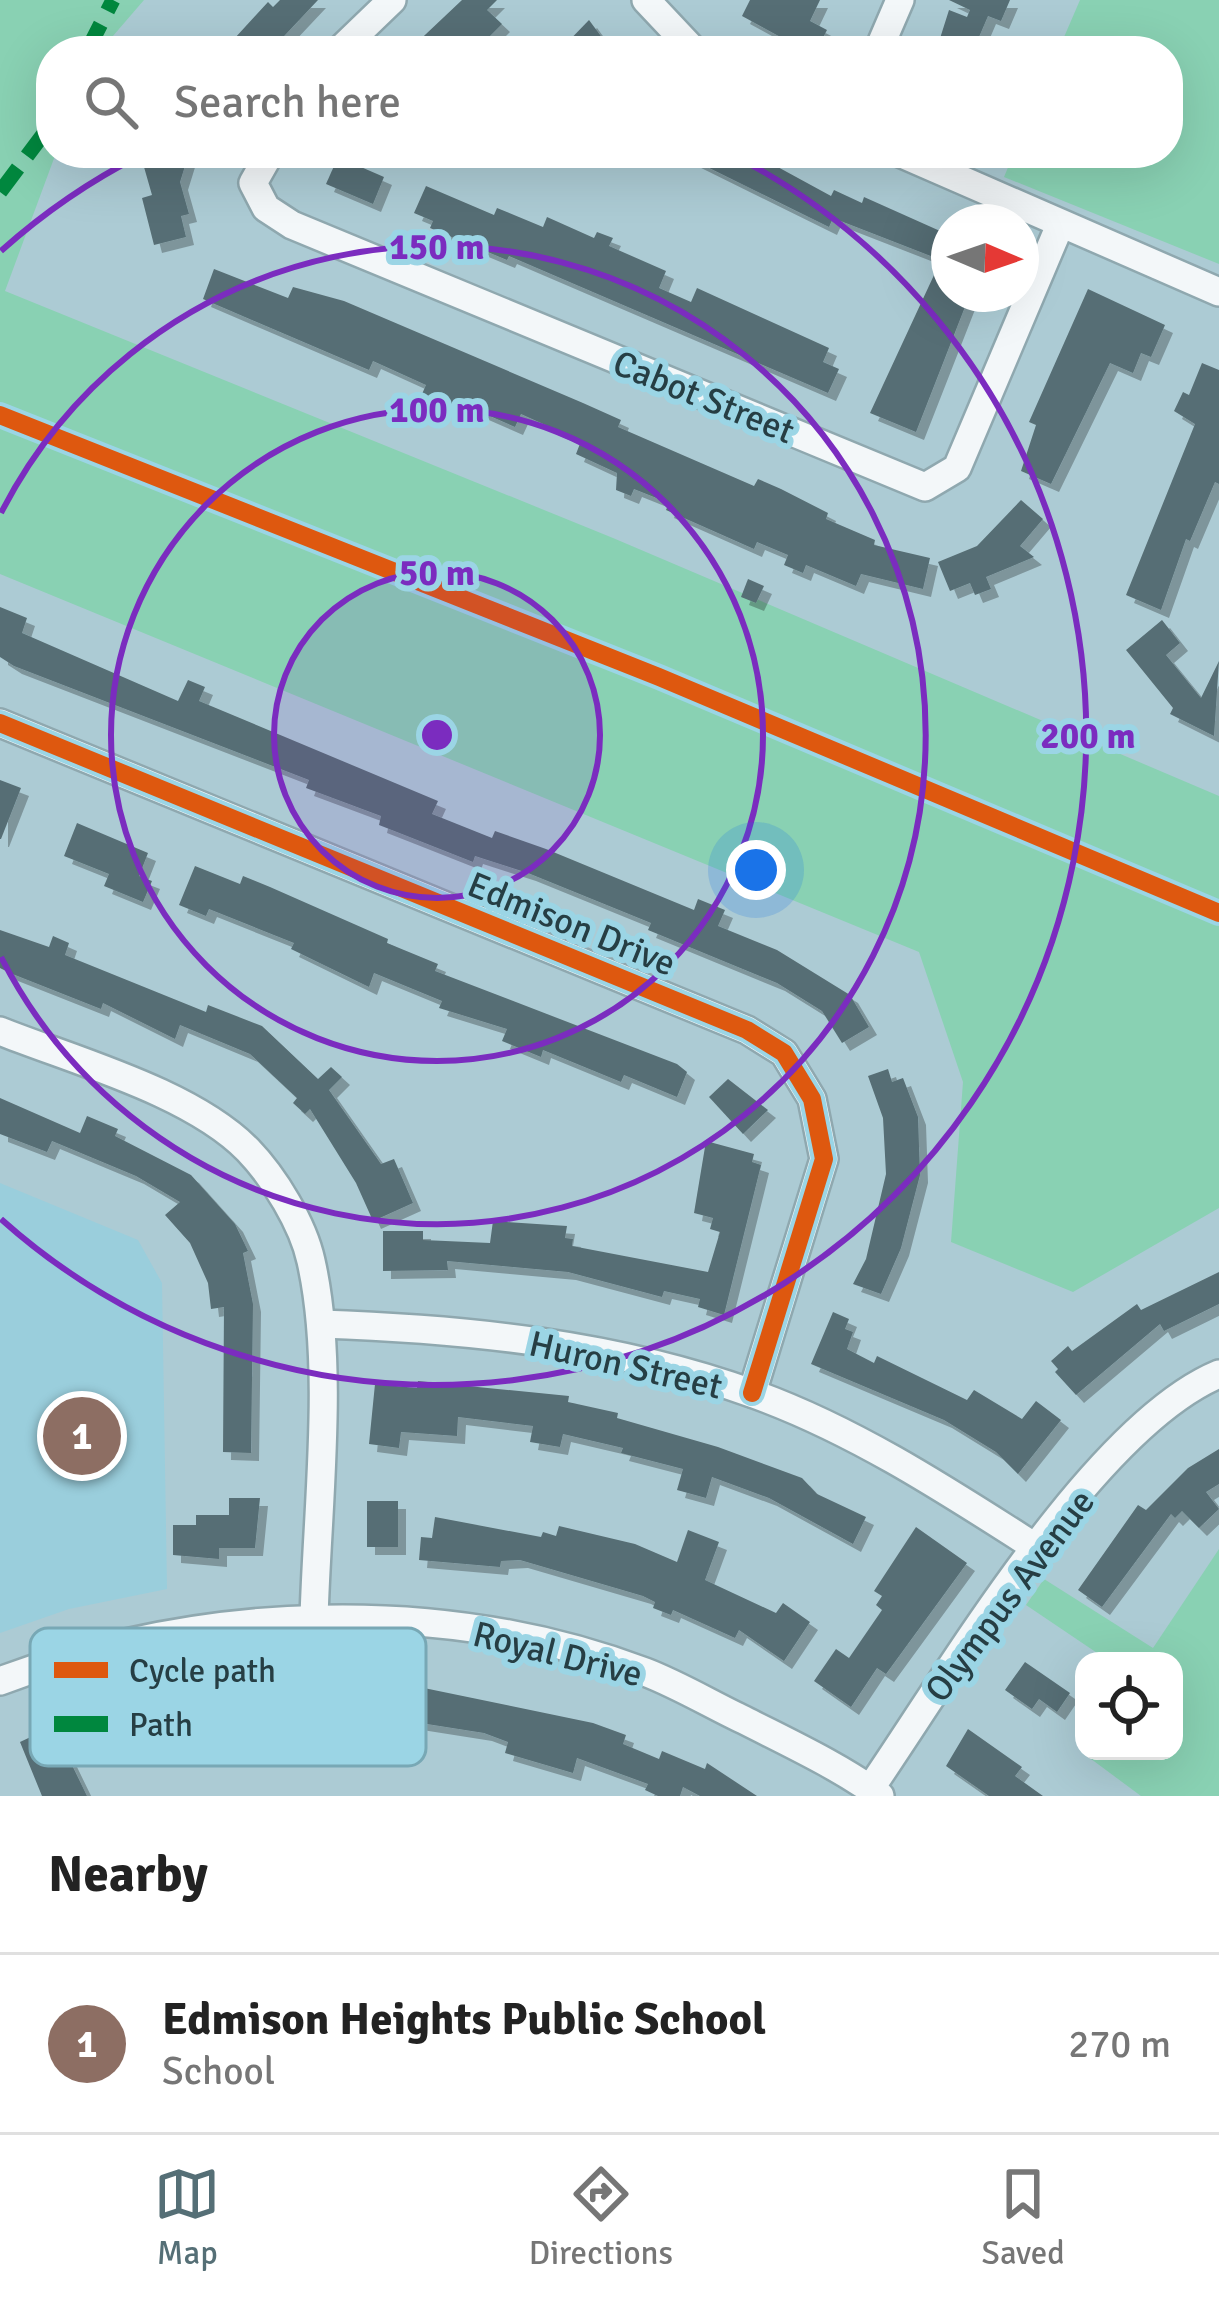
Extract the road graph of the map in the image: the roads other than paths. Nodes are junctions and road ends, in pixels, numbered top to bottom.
1 (392, 0) edge
2 (646, 0) edge
3 (900, 0) edge
4 (355, 36) edge
5 (680, 36) edge
6 (884, 36) edge
7 (262, 168) edge
8 (933, 168) edge
9 (1060, 225) junction
10 (1219, 292) edge
11 (0, 723) edge
12 (0, 1031) edge
13 (322, 1324) junction
14 (1219, 1374) edge
15 (752, 1393) junction
16 (1035, 1547) junction
17 (314, 1618) junction
18 (202, 1628) edge
19 (30, 1670) edge
20 (0, 1682) edge
21 (875, 1792) edge

1 - 4 street
2 - 5 street
3 - 6 street
7 - 9 street, Cabot Street
8 - 9 street
9 - 10 street
11 - 15 street, Edmison Drive
12 - 13 street
13 - 15 street, Huron Street
13 - 17 street
14 - 16 street, Olympus Avenue
15 - 16 street, Huron Street
16 - 21 street, Olympus Avenue
17 - 18 street, Royal Drive
17 - 21 street, Royal Drive
19 - 20 street, Royal Drive

